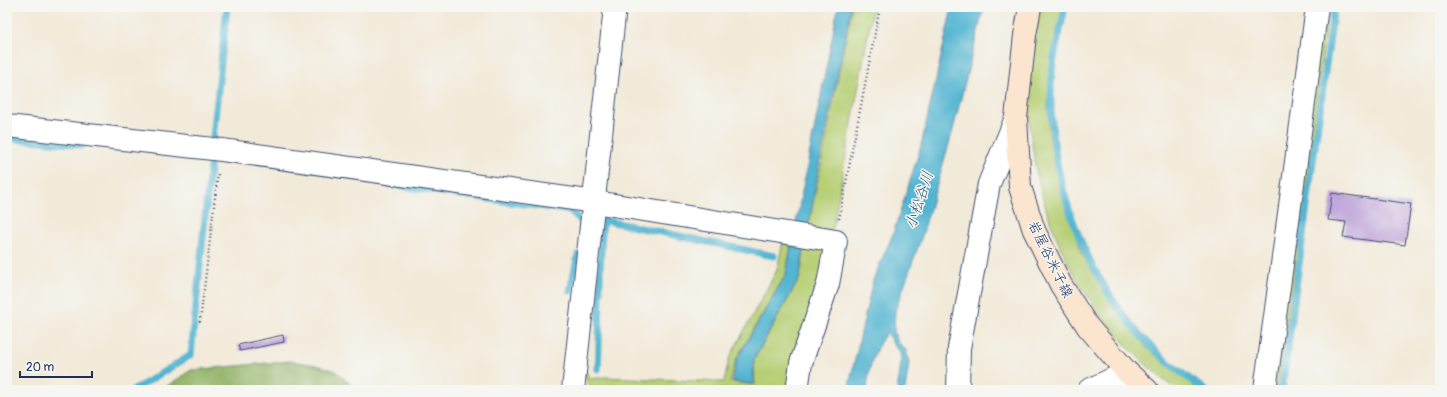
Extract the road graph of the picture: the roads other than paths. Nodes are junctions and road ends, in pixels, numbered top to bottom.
1 (615, 7) edge
2 (1030, 7) edge
3 (1317, 7) edge
4 (1016, 118) junction
5 (7, 126) edge
6 (595, 202) junction
7 (1127, 372) junction
8 (573, 390) edge
9 (797, 390) edge
10 (958, 390) edge
11 (1089, 390) edge
12 (1147, 390) edge
13 (1265, 390) edge

1 - 6 street
2 - 4 main road, 岩屋谷米子線
3 - 13 street
4 - 7 main road, 岩屋谷米子線
4 - 10 street
5 - 6 street
6 - 8 street
6 - 9 street
7 - 11 street
7 - 12 main road, 岩屋谷米子線

